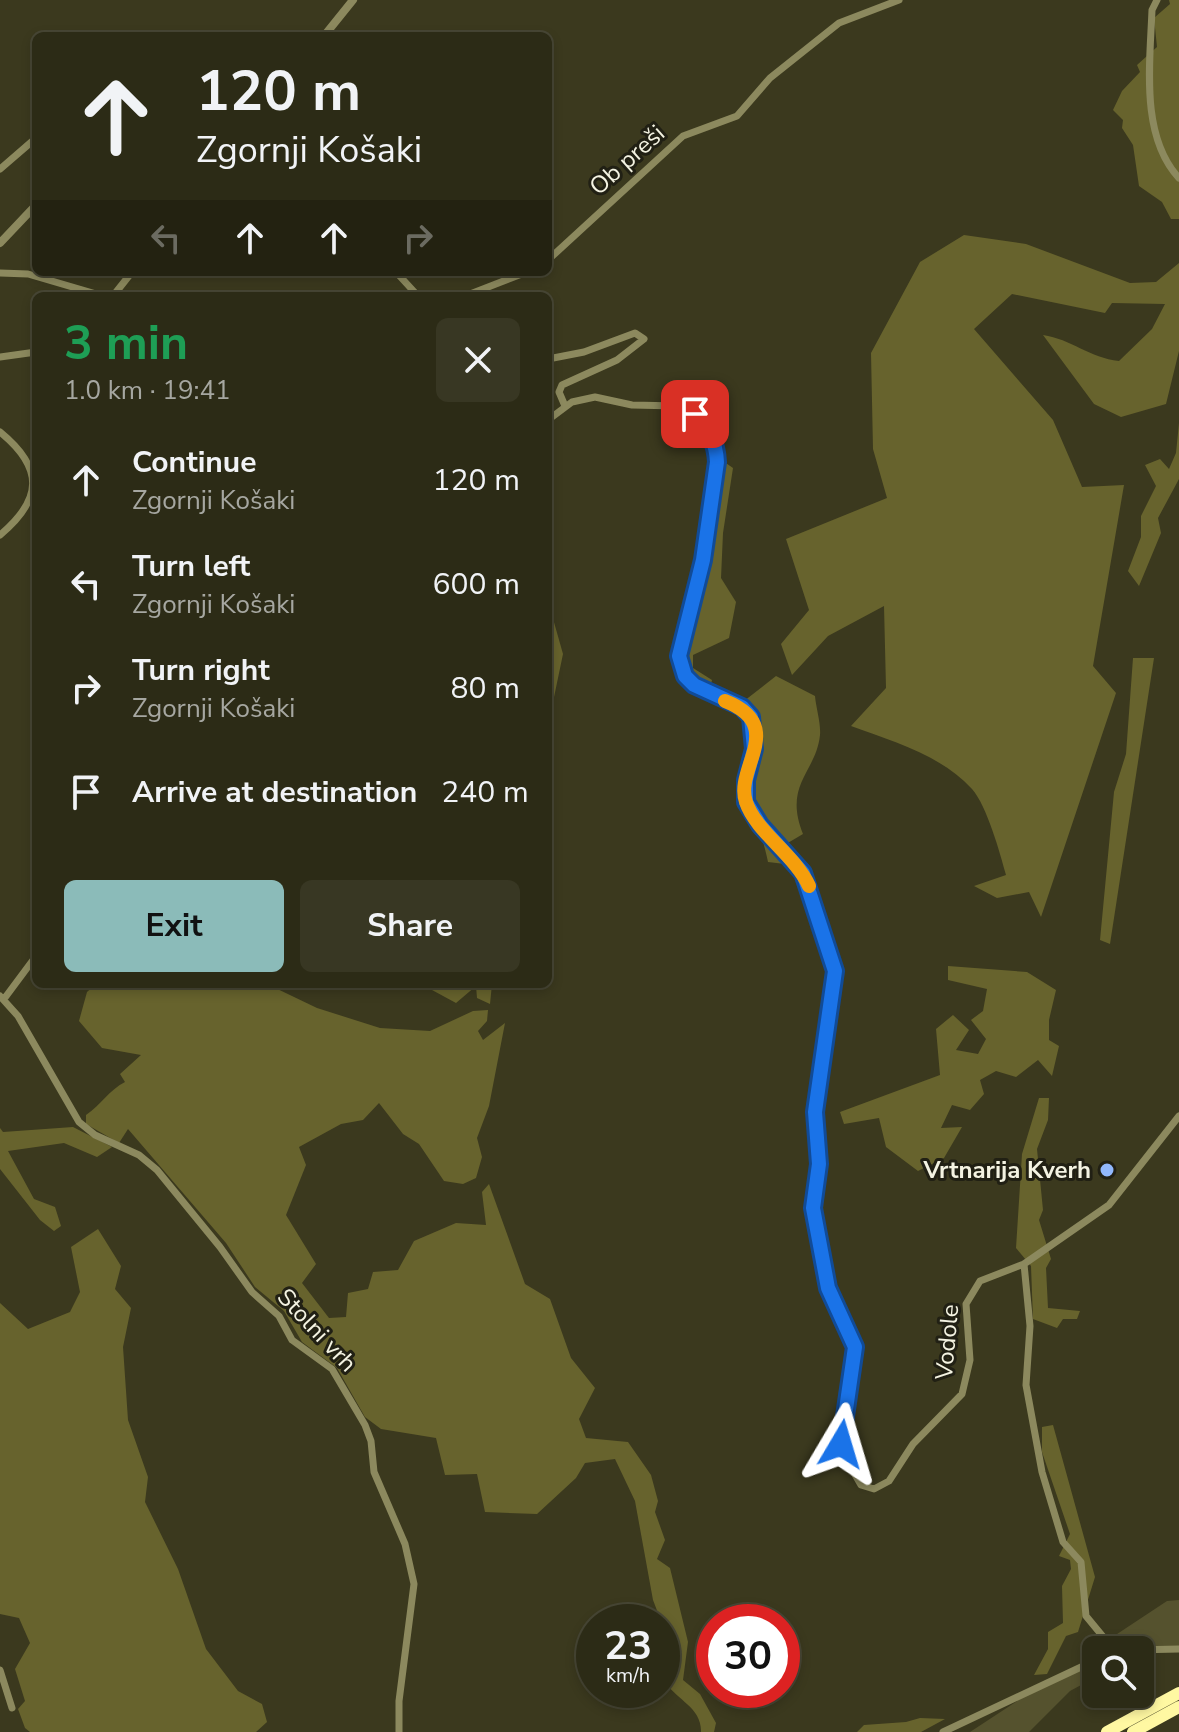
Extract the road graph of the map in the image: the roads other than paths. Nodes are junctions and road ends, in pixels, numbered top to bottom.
1 (353, 0) edge
2 (899, 0) edge
3 (1157, 0) edge
4 (327, 32) edge
5 (32, 141) edge
6 (0, 169) edge
7 (1179, 178) edge
8 (32, 209) edge
9 (0, 243) edge
10 (552, 256) edge
11 (0, 273) edge
12 (32, 275) edge
13 (35, 276) edge
14 (129, 276) edge
15 (400, 276) edge
16 (517, 276) edge
17 (89, 292) edge
18 (116, 292) edge
19 (414, 292) edge
20 (475, 292) edge
21 (32, 353) edge
22 (0, 357) edge
23 (552, 358) edge
24 (565, 406) junction
25 (552, 417) edge
26 (0, 432) edge
27 (32, 482) edge
28 (32, 494) edge
29 (0, 535) edge
30 (32, 961) edge
31 (2, 998) edge
32 (1179, 1116) edge
33 (1024, 1264) junction
34 (1103, 1636) edge
35 (1179, 1649) edge
36 (1154, 1650) edge
37 (1082, 1667) edge
38 (0, 1670) edge
39 (1179, 1693) edge
40 (1179, 1707) edge
41 (12, 1708) dead end
42 (399, 1732) edge
43 (943, 1732) edge
44 (1107, 1732) edge
45 (1133, 1732) edge

1 - 4 street
2 - 10 street, Ob preši
3 - 7 street
5 - 6 street
8 - 9 street
11 - 12 street
13 - 17 street
14 - 18 street
15 - 19 street
16 - 20 street
21 - 22 street
23 - 24 street
24 - 25 street
24 - 33 street, Vodole
26 - 27 street
28 - 29 street
30 - 31 street
31 - 42 street, Stolni vrh
32 - 33 street
33 - 34 street
35 - 36 street
37 - 43 street
38 - 41 street
39 - 44 highway
40 - 45 highway

